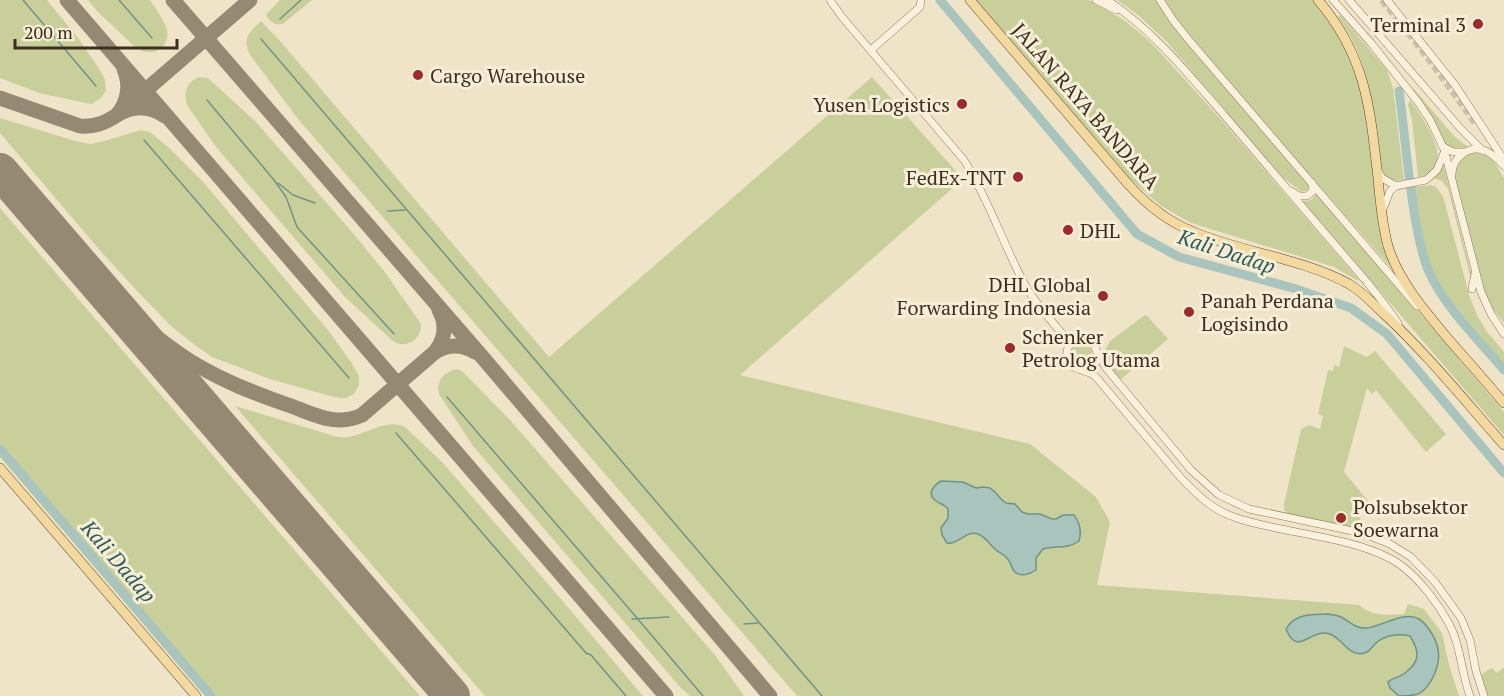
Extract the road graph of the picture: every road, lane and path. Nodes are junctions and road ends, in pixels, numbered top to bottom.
1 (830, 0) edge
2 (921, 0) edge
3 (970, 0) edge
4 (1096, 0) edge
5 (1107, 0) edge
6 (1160, 0) edge
7 (1318, 0) edge
8 (1333, 0) edge
9 (1349, 0) edge
10 (1388, 0) edge
11 (1129, 16) junction
12 (870, 50) junction
13 (1476, 124) tunnel mouth
14 (1443, 148) junction
15 (1482, 150) junction
16 (1466, 152) junction
17 (1504, 160) edge
18 (1376, 163) junction
19 (1504, 166) edge
20 (1310, 179) junction
21 (1280, 181) junction
22 (1397, 186) junction
23 (1454, 188) junction
24 (1382, 217) junction
25 (1476, 273) junction
26 (1472, 289) dead end
27 (1491, 314) junction
28 (1430, 317) junction
29 (1504, 326) edge
30 (1504, 334) edge
31 (1406, 335) junction
32 (1071, 344) junction
33 (1097, 352) junction
34 (1081, 370) junction
35 (1504, 403) edge
36 (1504, 445) edge
37 (0, 468) edge
38 (1191, 470) junction
39 (1181, 478) junction
40 (1219, 495) junction
41 (1211, 505) junction
42 (1276, 514) junction
43 (1273, 527) junction
44 (196, 696) edge
45 (1470, 696) edge
46 (1484, 696) edge

1 - 12 street
2 - 12 street
3 - 31 main road, JALAN RAYA BANDARA
4 - 11 street, JALAN RAYA BANDARA
5 - 11 street, JALAN RAYA BANDARA
6 - 20 street
7 - 18 main road
8 - 14 street
9 - 15 street
10 - 17 street
11 - 21 street, JALAN RAYA BANDARA
12 - 32 street
13 - 19 street
14 - 16 street
14 - 22 street
14 - 23 street
15 - 16 street
15 - 19 street
16 - 23 street
18 - 22 street
18 - 24 main road
20 - 21 street
20 - 28 street
21 - 31 street, JALAN RAYA BANDARA
22 - 24 street
23 - 25 street
24 - 28 main road
25 - 26 street
25 - 27 street
27 - 29 street
27 - 30 street
28 - 35 main road
31 - 36 main road, JALAN RAYA BANDARA
32 - 33 street
32 - 34 street
33 - 34 street
33 - 38 street
34 - 39 street
37 - 44 main road
38 - 39 street
38 - 40 street
39 - 41 street
40 - 41 street
40 - 42 street
41 - 43 street
42 - 43 street
42 - 46 street
43 - 45 street

